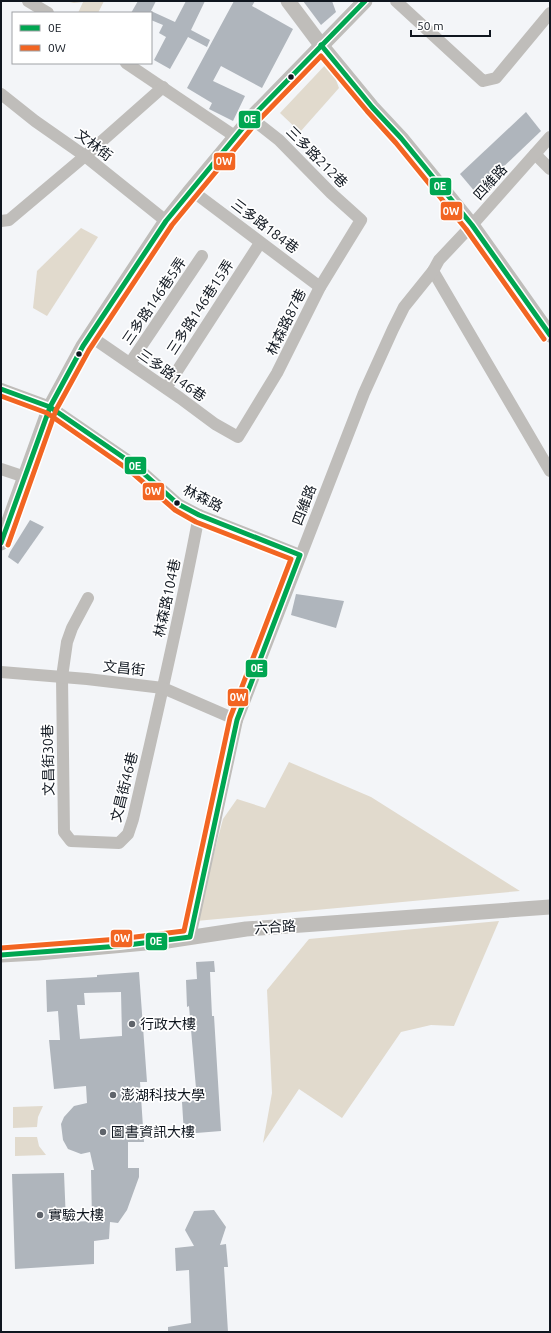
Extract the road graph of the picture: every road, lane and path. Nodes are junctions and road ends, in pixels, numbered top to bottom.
1 (28, 1) edge
2 (288, 1) edge
3 (365, 1) edge
4 (396, 1) edge
5 (46, 12) edge
6 (550, 13) edge
7 (321, 45) junction
8 (128, 64) edge
9 (162, 87) junction
10 (1, 94) edge
11 (251, 118) junction
12 (236, 137) junction
13 (550, 137) edge
14 (535, 154) junction
15 (85, 156) junction
16 (550, 169) edge
17 (191, 190) junction
18 (361, 220) joint
19 (1, 221) edge
20 (166, 221) junction
21 (472, 224) junction
22 (260, 243) junction
23 (202, 256) dead end
24 (433, 271) junction
25 (320, 287) junction
26 (550, 334) edge
27 (90, 336) junction
28 (130, 363) junction
29 (166, 388) junction
30 (1, 389) edge
31 (50, 407) junction
32 (238, 437) joint
33 (1, 469) edge
34 (550, 471) edge
35 (24, 477) junction
36 (199, 515) junction
37 (1, 543) edge
38 (300, 555) junction
39 (88, 598) dead end
40 (1, 672) edge
41 (62, 677) junction
42 (164, 688) junction
43 (237, 720) junction
44 (71, 841) joint
45 (550, 907) edge
46 (190, 937) junction
47 (1, 956) edge

1 - 5 street
2 - 7 street
3 - 7 street
4 - 6 street
7 - 11 street
7 - 21 street
8 - 9 street
9 - 12 street
9 - 15 street
10 - 15 street, 文林街
11 - 12 street
11 - 18 street, 三多路212巷
12 - 17 street
13 - 14 street, 四維路
14 - 16 street
14 - 21 street, 四維路
15 - 19 street
15 - 20 street, 文林街
17 - 20 street
17 - 22 street, 三多路184巷
18 - 25 street, 林森路87巷
20 - 27 street
21 - 24 street, 四維路
21 - 26 street
22 - 25 street, 三多路184巷
22 - 29 street, 三多路146巷15弄
23 - 28 street, 三多路146巷5弄
24 - 34 street
24 - 38 street, 四維路
25 - 32 street, 林森路87巷
27 - 28 street, 三多路146巷
27 - 31 street
28 - 29 street, 三多路146巷
29 - 32 street, 三多路146巷
30 - 31 street, 林森路
31 - 35 street
31 - 36 street, 林森路
33 - 35 street
35 - 37 street
36 - 38 street, 林森路
36 - 42 street, 林森路104巷
38 - 43 street, 四維路
39 - 41 street, 文昌街30巷
40 - 41 street, 文昌街
41 - 42 street, 文昌街
41 - 44 street, 文昌街30巷
42 - 43 street, 文昌街
42 - 44 street, 文昌街46巷
43 - 46 street, 四維路
45 - 46 street, 六合路
46 - 47 street, 六合路

